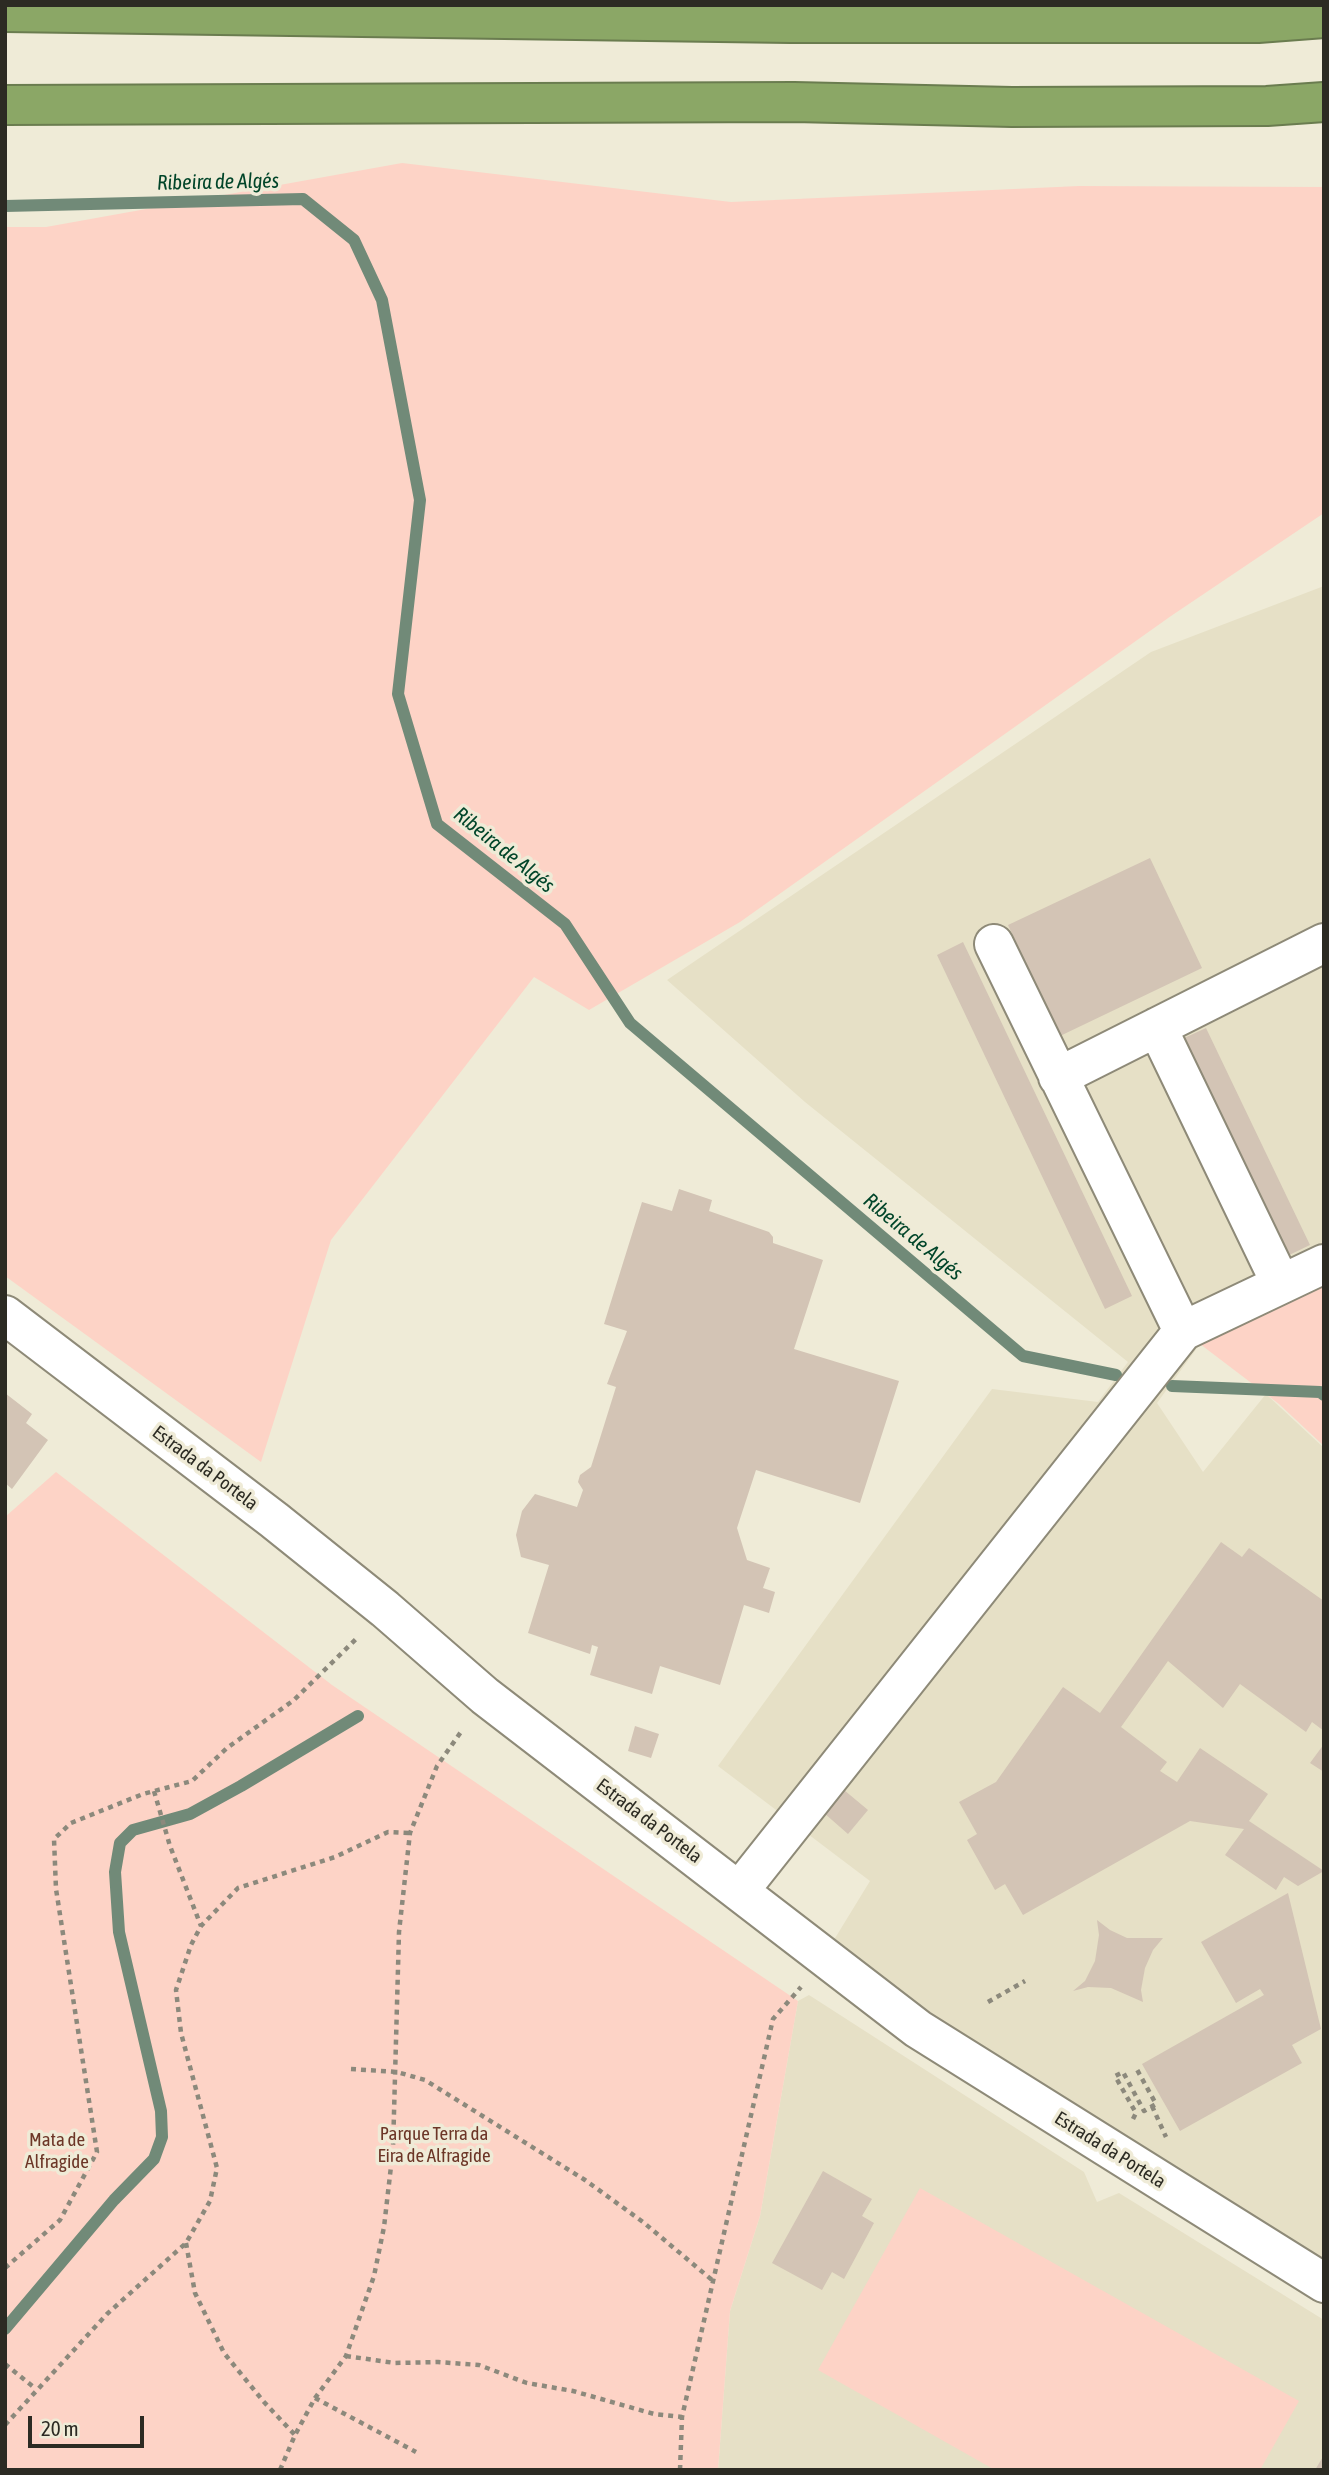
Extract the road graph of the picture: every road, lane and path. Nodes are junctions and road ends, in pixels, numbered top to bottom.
1 (842, 5) edge
2 (5, 12) edge
3 (1324, 18) edge
4 (790, 23) junction
5 (1324, 102) edge
6 (5, 105) edge
7 (1324, 943) edge
8 (994, 944) dead end
9 (1157, 1027) junction
10 (1058, 1077) junction
11 (1324, 1264) edge
12 (1281, 1284) junction
13 (5, 1315) edge
14 (1183, 1331) junction
15 (384, 1609) junction
16 (485, 1696) junction
17 (154, 1791) junction
18 (410, 1833) junction
19 (740, 1890) junction
20 (201, 1926) junction
21 (808, 1979) dead end
22 (1025, 1981) dead end
23 (988, 2002) dead end
24 (1135, 2066) dead end
25 (351, 2069) dead end
26 (397, 2071) junction
27 (1152, 2106) junction
28 (1133, 2109) dead end
29 (1164, 2131) dead end
30 (186, 2243) junction
31 (5, 2268) edge
32 (712, 2280) junction
33 (1324, 2283) edge
34 (346, 2356) junction
35 (5, 2364) edge
36 (36, 2389) junction
37 (315, 2398) junction
38 (682, 2417) junction
39 (5, 2425) edge
40 (295, 2435) junction
41 (416, 2452) dead end
42 (280, 2470) edge
43 (680, 2470) edge

1 - 4 highway
2 - 4 highway
3 - 4 highway
5 - 6 highway
7 - 9 street
8 - 10 street
9 - 10 street
9 - 12 street
10 - 14 street
11 - 12 street
12 - 14 street
13 - 15 street, Estrada da Portela
14 - 19 street
15 - 16 street, Estrada da Portela
15 - 17 path
16 - 18 path
16 - 19 street, Estrada da Portela
17 - 20 path
17 - 31 path
18 - 20 path
18 - 26 path
19 - 33 street, Estrada da Portela
20 - 30 path
21 - 32 path
22 - 23 path
24 - 27 path
25 - 26 path
26 - 32 path
26 - 34 path
27 - 28 path
27 - 29 path
30 - 36 path
30 - 40 path
32 - 38 path
34 - 37 path
34 - 38 path
35 - 36 path
36 - 39 path
37 - 40 path
37 - 41 path
38 - 43 path
40 - 42 path

